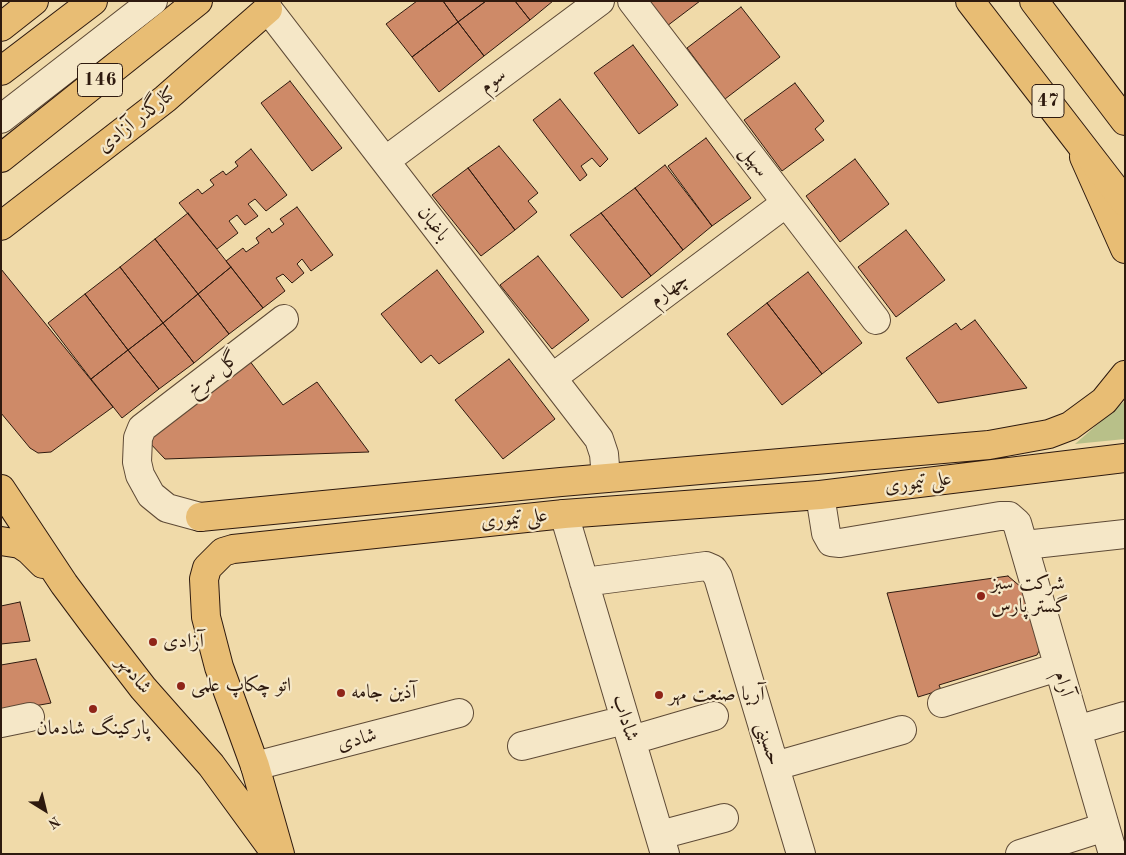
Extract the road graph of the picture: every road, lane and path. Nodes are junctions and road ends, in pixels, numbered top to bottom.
1 (34, 1) edge
2 (93, 1) edge
3 (128, 1) edge
4 (153, 1) edge
5 (198, 1) edge
6 (600, 1) edge
7 (632, 1) edge
8 (970, 1) edge
9 (1034, 1) edge
10 (273, 5) edge
11 (1, 27) edge
12 (1, 71) edge
13 (1, 98) edge
14 (1, 119) edge
15 (1125, 121) edge
16 (1074, 135) junction
17 (1, 158) edge
18 (386, 161) junction
19 (1, 202) edge
20 (1125, 202) edge
21 (786, 203) junction
22 (1, 226) edge
23 (1125, 250) edge
24 (284, 319) dead end
25 (876, 320) dead end
26 (1125, 374) edge
27 (552, 378) junction
28 (1125, 458) edge
29 (606, 478) junction
30 (561, 482) junction
31 (1, 489) edge
32 (820, 495) junction
33 (564, 514) junction
34 (200, 517) joint
35 (1125, 534) edge
36 (1, 541) edge
37 (1024, 545) junction
38 (584, 582) junction
39 (64, 584) junction
40 (1058, 667) junction
41 (942, 703) dead end
42 (458, 713) dead end
43 (714, 716) dead end
44 (1125, 716) edge
45 (30, 717) dead end
46 (1, 723) edge
47 (628, 730) junction
48 (902, 730) dead end
49 (1077, 730) junction
50 (522, 746) dead end
51 (255, 766) junction
52 (775, 766) junction
53 (724, 818) dead end
54 (1105, 827) junction
55 (663, 844) edge
56 (278, 854) edge
57 (801, 854) edge
58 (1020, 854) edge
59 (1113, 854) edge

1 - 11 main road
2 - 12 main road
3 - 13 street
4 - 14 street
5 - 17 main road, 146
6 - 18 street, سوم
7 - 21 street, سهیل
8 - 16 main road, 47
9 - 15 main road, 47
10 - 18 street, باغبان
10 - 19 main road, کنارگذر آزادی
10 - 22 main road, کنارگذر آزادی
16 - 20 main road, 47
16 - 23 main road
18 - 27 street, باغبان
21 - 25 street, سهیل
21 - 27 street, چهارم
24 - 34 street, گل سرخ
26 - 29 main road, علی تیموری
27 - 29 street, باغبان
28 - 32 main road, علی تیموری
29 - 30 main road, علی تیموری
30 - 33 main road
30 - 34 main road, علی تیموری
31 - 39 main road, شادمهر
32 - 33 main road, علی تیموری
32 - 37 street, آرام
33 - 38 street, شاداب
33 - 51 main road, علی تیموری
35 - 37 street
36 - 39 main road
37 - 40 street, آرام
38 - 47 street, شاداب
38 - 52 street, حسینی
39 - 56 main road, شادمهر
40 - 41 street
40 - 49 street, آرام
42 - 51 street, شادی
43 - 47 street
44 - 49 street
45 - 46 street
47 - 50 street
47 - 55 street, شاداب
48 - 52 street
49 - 54 street, آرام
51 - 56 main road, علی تیموری
52 - 57 street, حسینی
53 - 55 street
54 - 58 street
54 - 59 street, آرام

